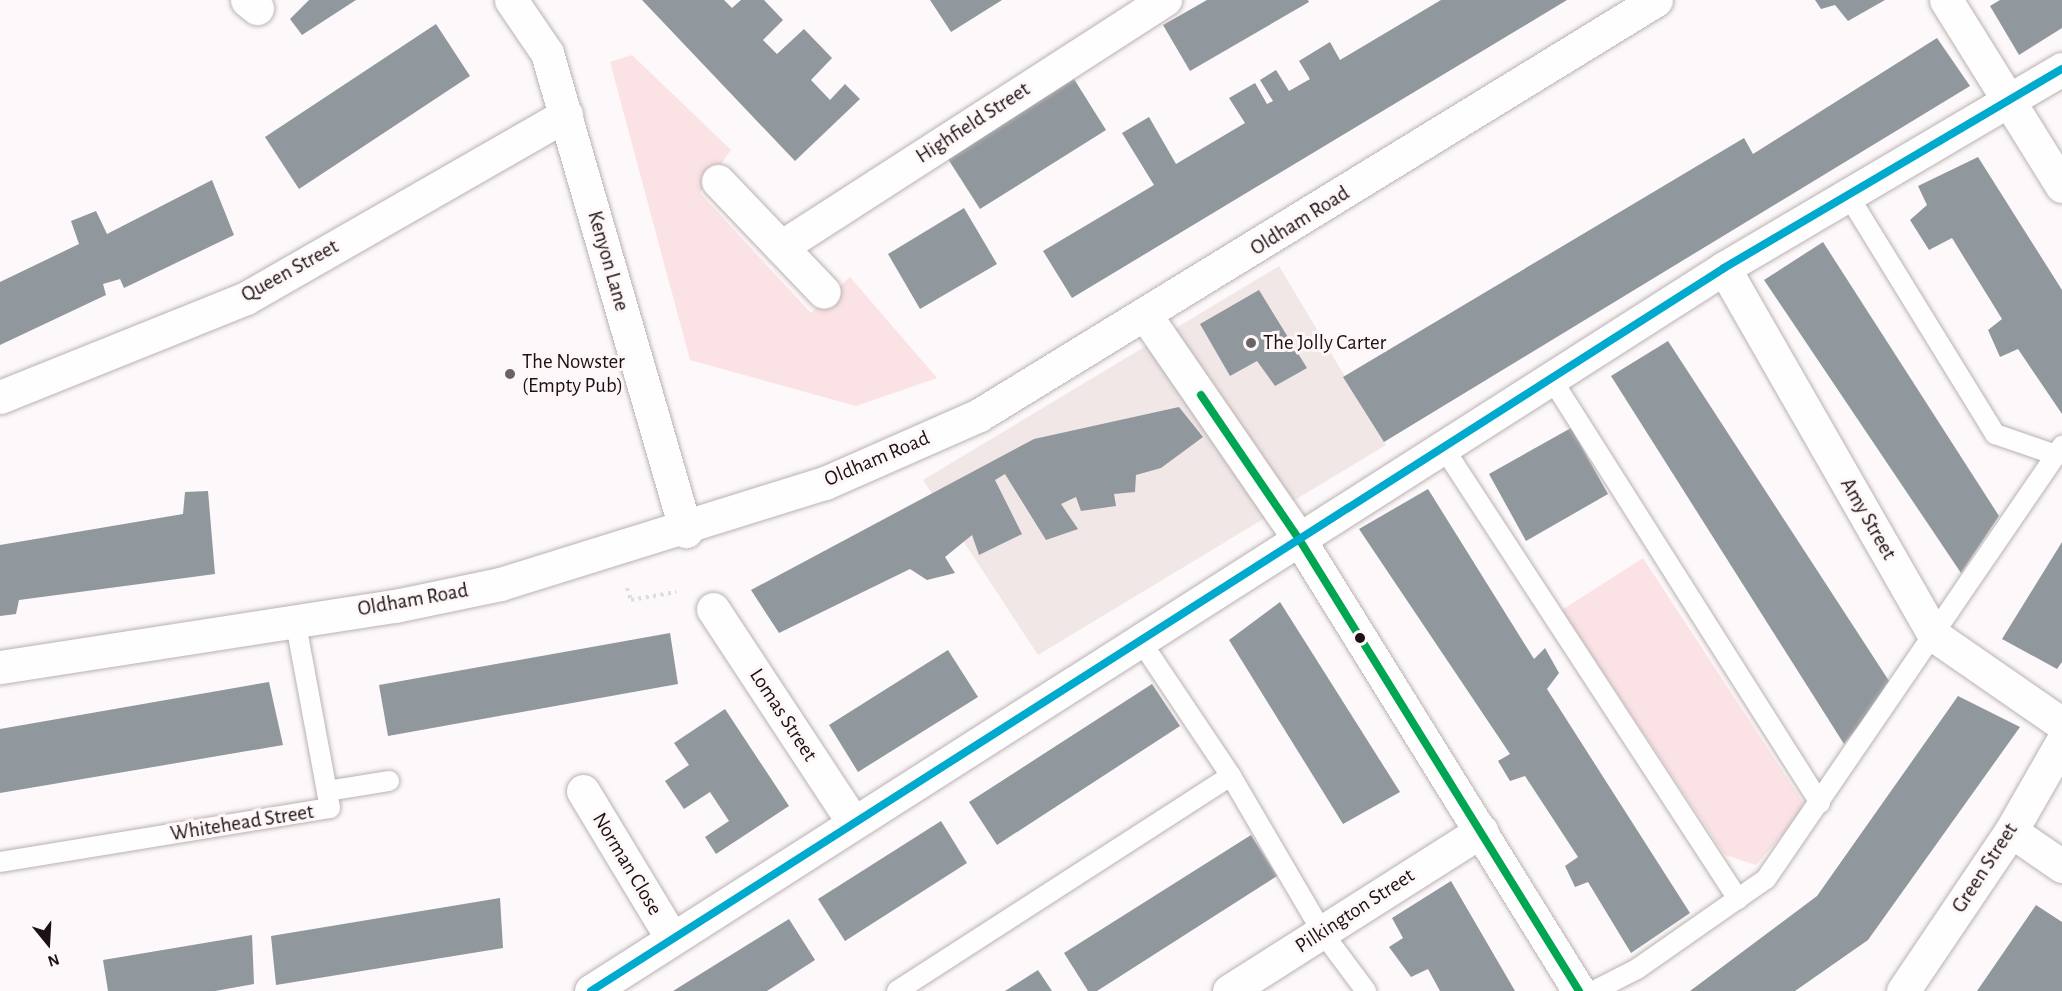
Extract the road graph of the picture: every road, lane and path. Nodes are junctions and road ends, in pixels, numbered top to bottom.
1 (511, 0) edge
2 (1165, 0) edge
3 (1946, 0) edge
4 (1645, 3) edge
5 (2062, 69) edge
6 (2009, 100) junction
7 (566, 115) junction
8 (718, 182) dead end
9 (2062, 186) edge
10 (1848, 195) junction
11 (781, 247) junction
12 (1724, 268) junction
13 (824, 292) dead end
14 (1146, 315) junction
15 (1551, 378) junction
16 (0, 397) edge
17 (1443, 447) junction
18 (2059, 451) edge
19 (686, 531) junction
20 (1299, 539) junction
21 (614, 552) junction
22 (713, 609) joint
23 (295, 619) junction
24 (1935, 636) junction
25 (1138, 637) junction
26 (0, 668) edge
27 (2062, 724) edge
28 (2062, 742) edge
29 (1231, 776) junction
30 (390, 781) dead end
31 (583, 790) dead end
32 (327, 791) junction
33 (1820, 803) junction
34 (853, 822) junction
35 (1481, 831) junction
36 (2011, 831) junction
37 (0, 862) edge
38 (2062, 866) edge
39 (1738, 899) junction
40 (1322, 932) junction
41 (671, 937) junction
42 (591, 991) edge
43 (897, 991) edge
44 (1229, 991) edge
45 (1366, 991) edge
46 (1579, 991) edge
47 (1594, 991) edge
48 (1903, 991) edge

1 - 7 street, Kenyon Lane
2 - 11 street, Highfield Street
3 - 6 street
4 - 14 street, Oldham Road
5 - 6 street
6 - 9 street
6 - 10 street
7 - 16 street, Queen Street
7 - 19 street, Kenyon Lane
8 - 11 street
10 - 12 street
10 - 18 lane
11 - 13 street
12 - 15 street
12 - 24 street, Amy Street
14 - 19 street, Oldham Road
14 - 20 street
15 - 17 street
15 - 33 lane
17 - 20 street
17 - 39 lane
18 - 24 lane
19 - 21 street, Oldham Road
20 - 25 street
20 - 35 street
21 - 22 path
21 - 23 street, Oldham Road
22 - 34 street, Lomas Street
23 - 26 street, Oldham Road
23 - 32 lane, Whitehead Street
24 - 27 street, Amy Street
24 - 33 lane
25 - 29 lane
25 - 34 street
28 - 36 street, Green Street
29 - 40 lane
29 - 43 lane
30 - 32 lane
31 - 41 street, Norman Close
32 - 37 lane, Whitehead Street
33 - 39 lane
34 - 41 street
35 - 40 street, Pilkington Street
35 - 46 street
36 - 38 street
36 - 48 street, Green Street
39 - 47 lane
40 - 44 street, Pilkington Street
40 - 45 lane
41 - 42 street

